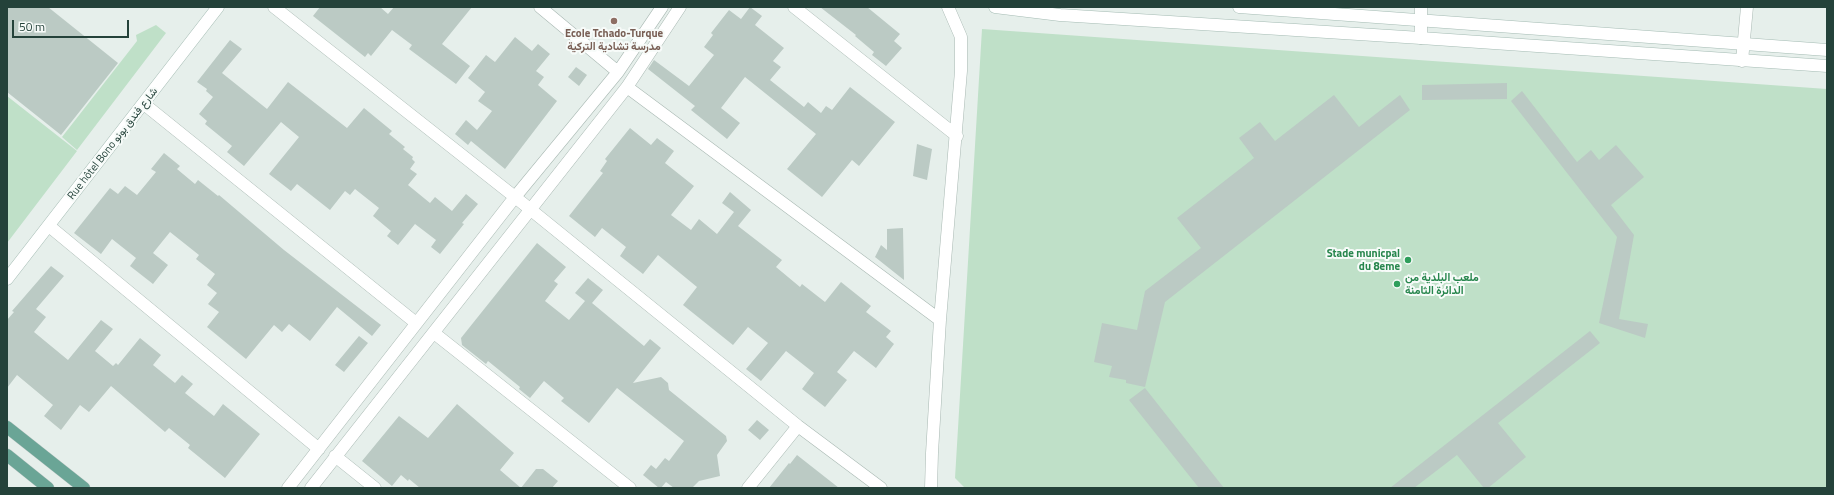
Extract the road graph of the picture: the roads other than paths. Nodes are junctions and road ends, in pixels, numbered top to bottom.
1 (218, 7) edge
2 (274, 7) edge
3 (540, 7) edge
4 (662, 7) edge
5 (680, 7) edge
6 (794, 7) edge
7 (948, 7) edge
8 (995, 7) edge
9 (1239, 7) edge
10 (1421, 7) edge
11 (1748, 7) edge
12 (1060, 11) edge
13 (1420, 21) junction
14 (1421, 38) junction
15 (1743, 44) junction
16 (1827, 50) edge
17 (1742, 61) junction
18 (1827, 66) edge
19 (618, 72) junction
20 (627, 87) junction
21 (144, 104) junction
22 (957, 136) junction
23 (514, 197) junction
24 (530, 210) junction
25 (49, 226) junction
26 (7, 279) edge
27 (940, 320) junction
28 (416, 323) junction
29 (434, 333) junction
30 (798, 426) junction
31 (7, 427) edge
32 (319, 449) junction
33 (39, 452) junction
34 (7, 455) edge
35 (335, 456) junction
36 (24, 469) junction
37 (48, 488) edge
38 (84, 488) edge
39 (288, 488) edge
40 (310, 488) edge
41 (375, 488) edge
42 (630, 488) edge
43 (748, 488) edge
44 (881, 488) edge
45 (931, 488) edge

1 - 21 street, Rue hôtel Bono شارع فندق بونو
2 - 23 street
3 - 19 street
4 - 19 street
5 - 20 street
6 - 22 street
7 - 22 street
8 - 12 street
9 - 13 street
10 - 13 street
11 - 15 street
12 - 14 street
13 - 14 street
13 - 15 street
14 - 17 street
15 - 16 street
15 - 17 street
17 - 18 street
19 - 23 street
20 - 24 street
20 - 27 street
21 - 25 street, Rue hôtel Bono شارع فندق بونو
21 - 28 street
22 - 27 street
23 - 24 street
23 - 28 street
24 - 29 street
24 - 30 street
25 - 26 street, Rue hôtel Bono شارع فندق بونو
25 - 32 street
27 - 45 street
28 - 32 street
29 - 35 street
29 - 42 street
30 - 43 street
30 - 44 street
31 - 33 main road
32 - 39 street
33 - 36 main road
33 - 38 main road
34 - 36 main road
35 - 40 street
35 - 41 street
36 - 37 main road

